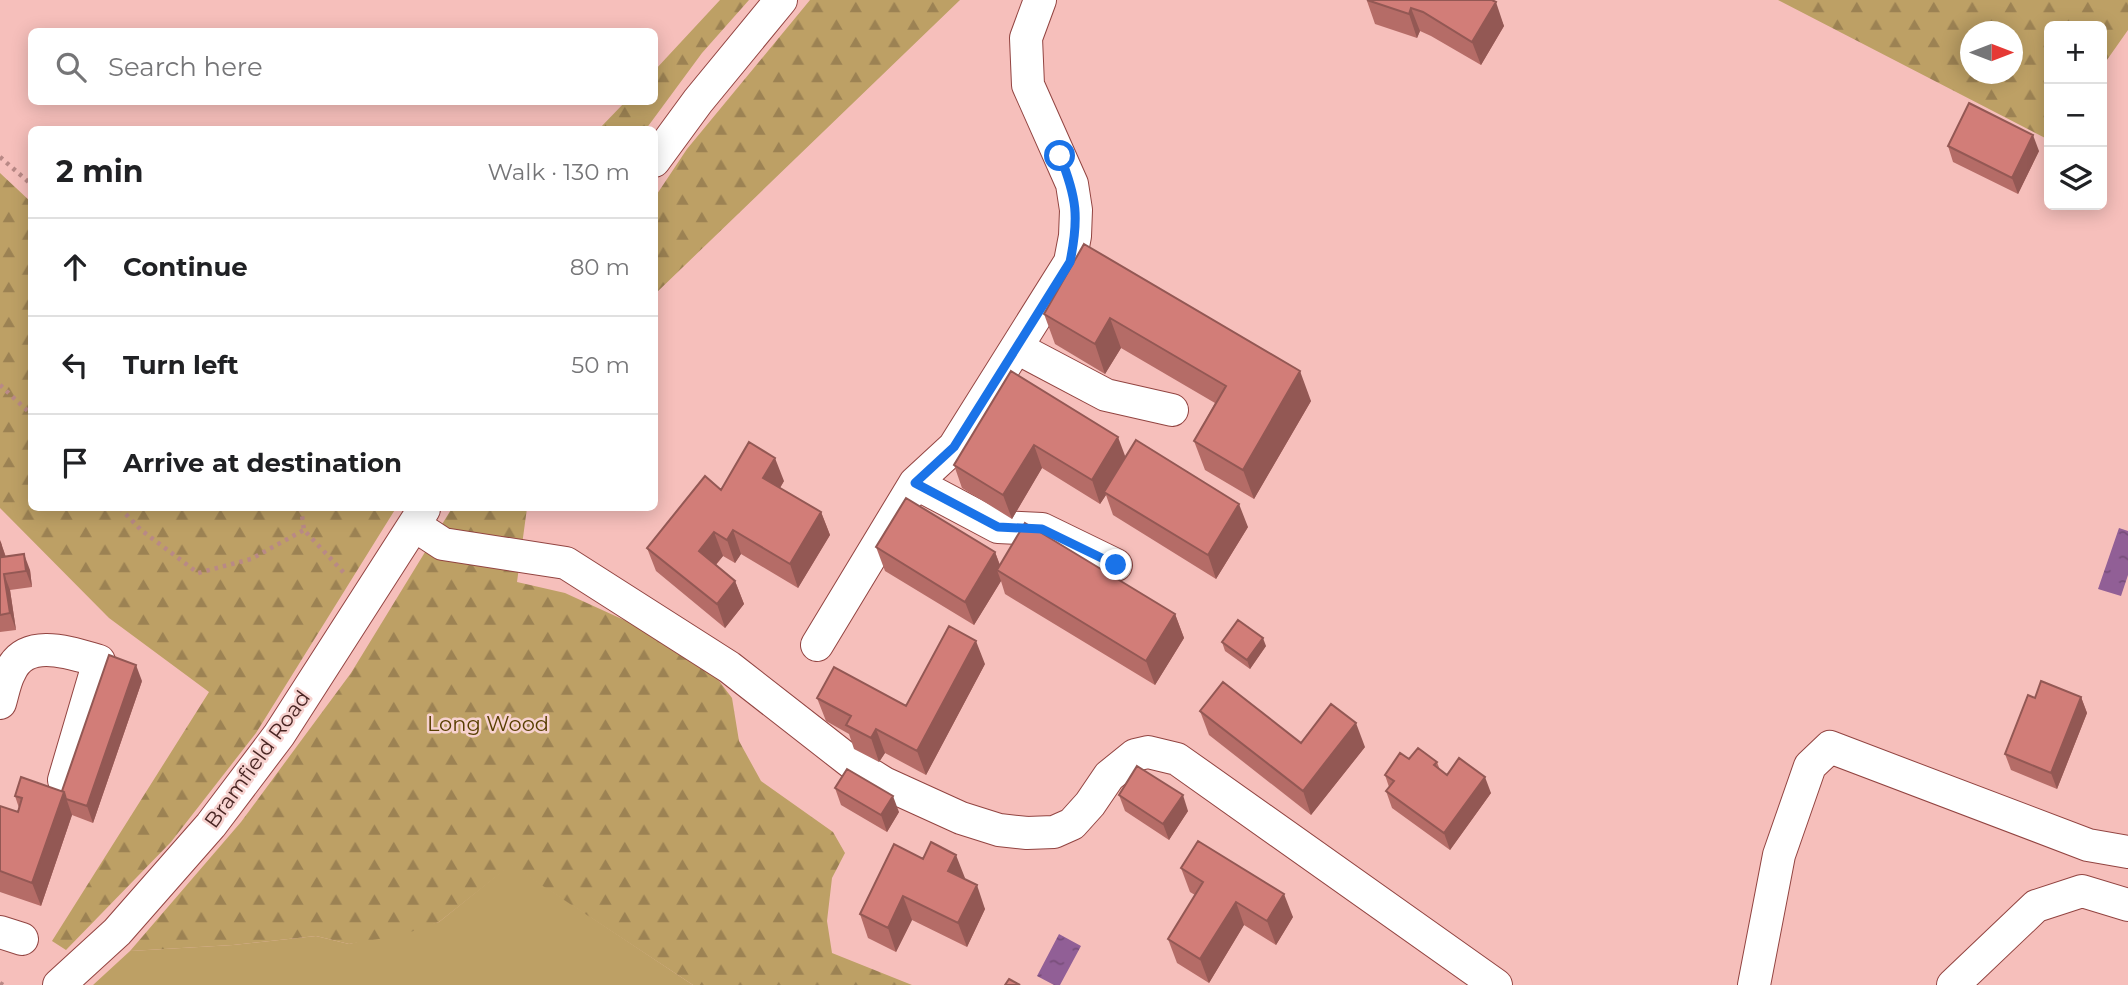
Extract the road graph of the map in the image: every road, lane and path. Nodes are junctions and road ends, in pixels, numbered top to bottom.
1 (781, 0) edge
2 (1040, 0) edge
3 (658, 156) edge
4 (0, 157) edge
5 (28, 182) edge
6 (1017, 348) junction
7 (0, 384) edge
8 (1172, 410) dead end
9 (28, 411) edge
10 (915, 483) junction
11 (123, 511) edge
12 (301, 511) edge
13 (419, 517) edge
14 (304, 530) junction
15 (1116, 565) dead end
16 (367, 597) junction
17 (817, 645) dead end
18 (5, 668) edge
19 (0, 703) edge
20 (64, 780) edge
21 (2128, 852) edge
22 (2128, 905) edge
23 (59, 985) edge
24 (1496, 985) edge
25 (1754, 985) edge
26 (1953, 985) edge

1 - 3 street
2 - 6 street
4 - 5 path
6 - 8 street
6 - 10 street
7 - 9 path
10 - 15 street
10 - 17 street
11 - 14 path
12 - 14 path
13 - 16 street, Bramfield Road
13 - 24 street
14 - 16 path
16 - 23 street, Bramfield Road
18 - 19 street
18 - 20 street
21 - 25 street
22 - 26 street

